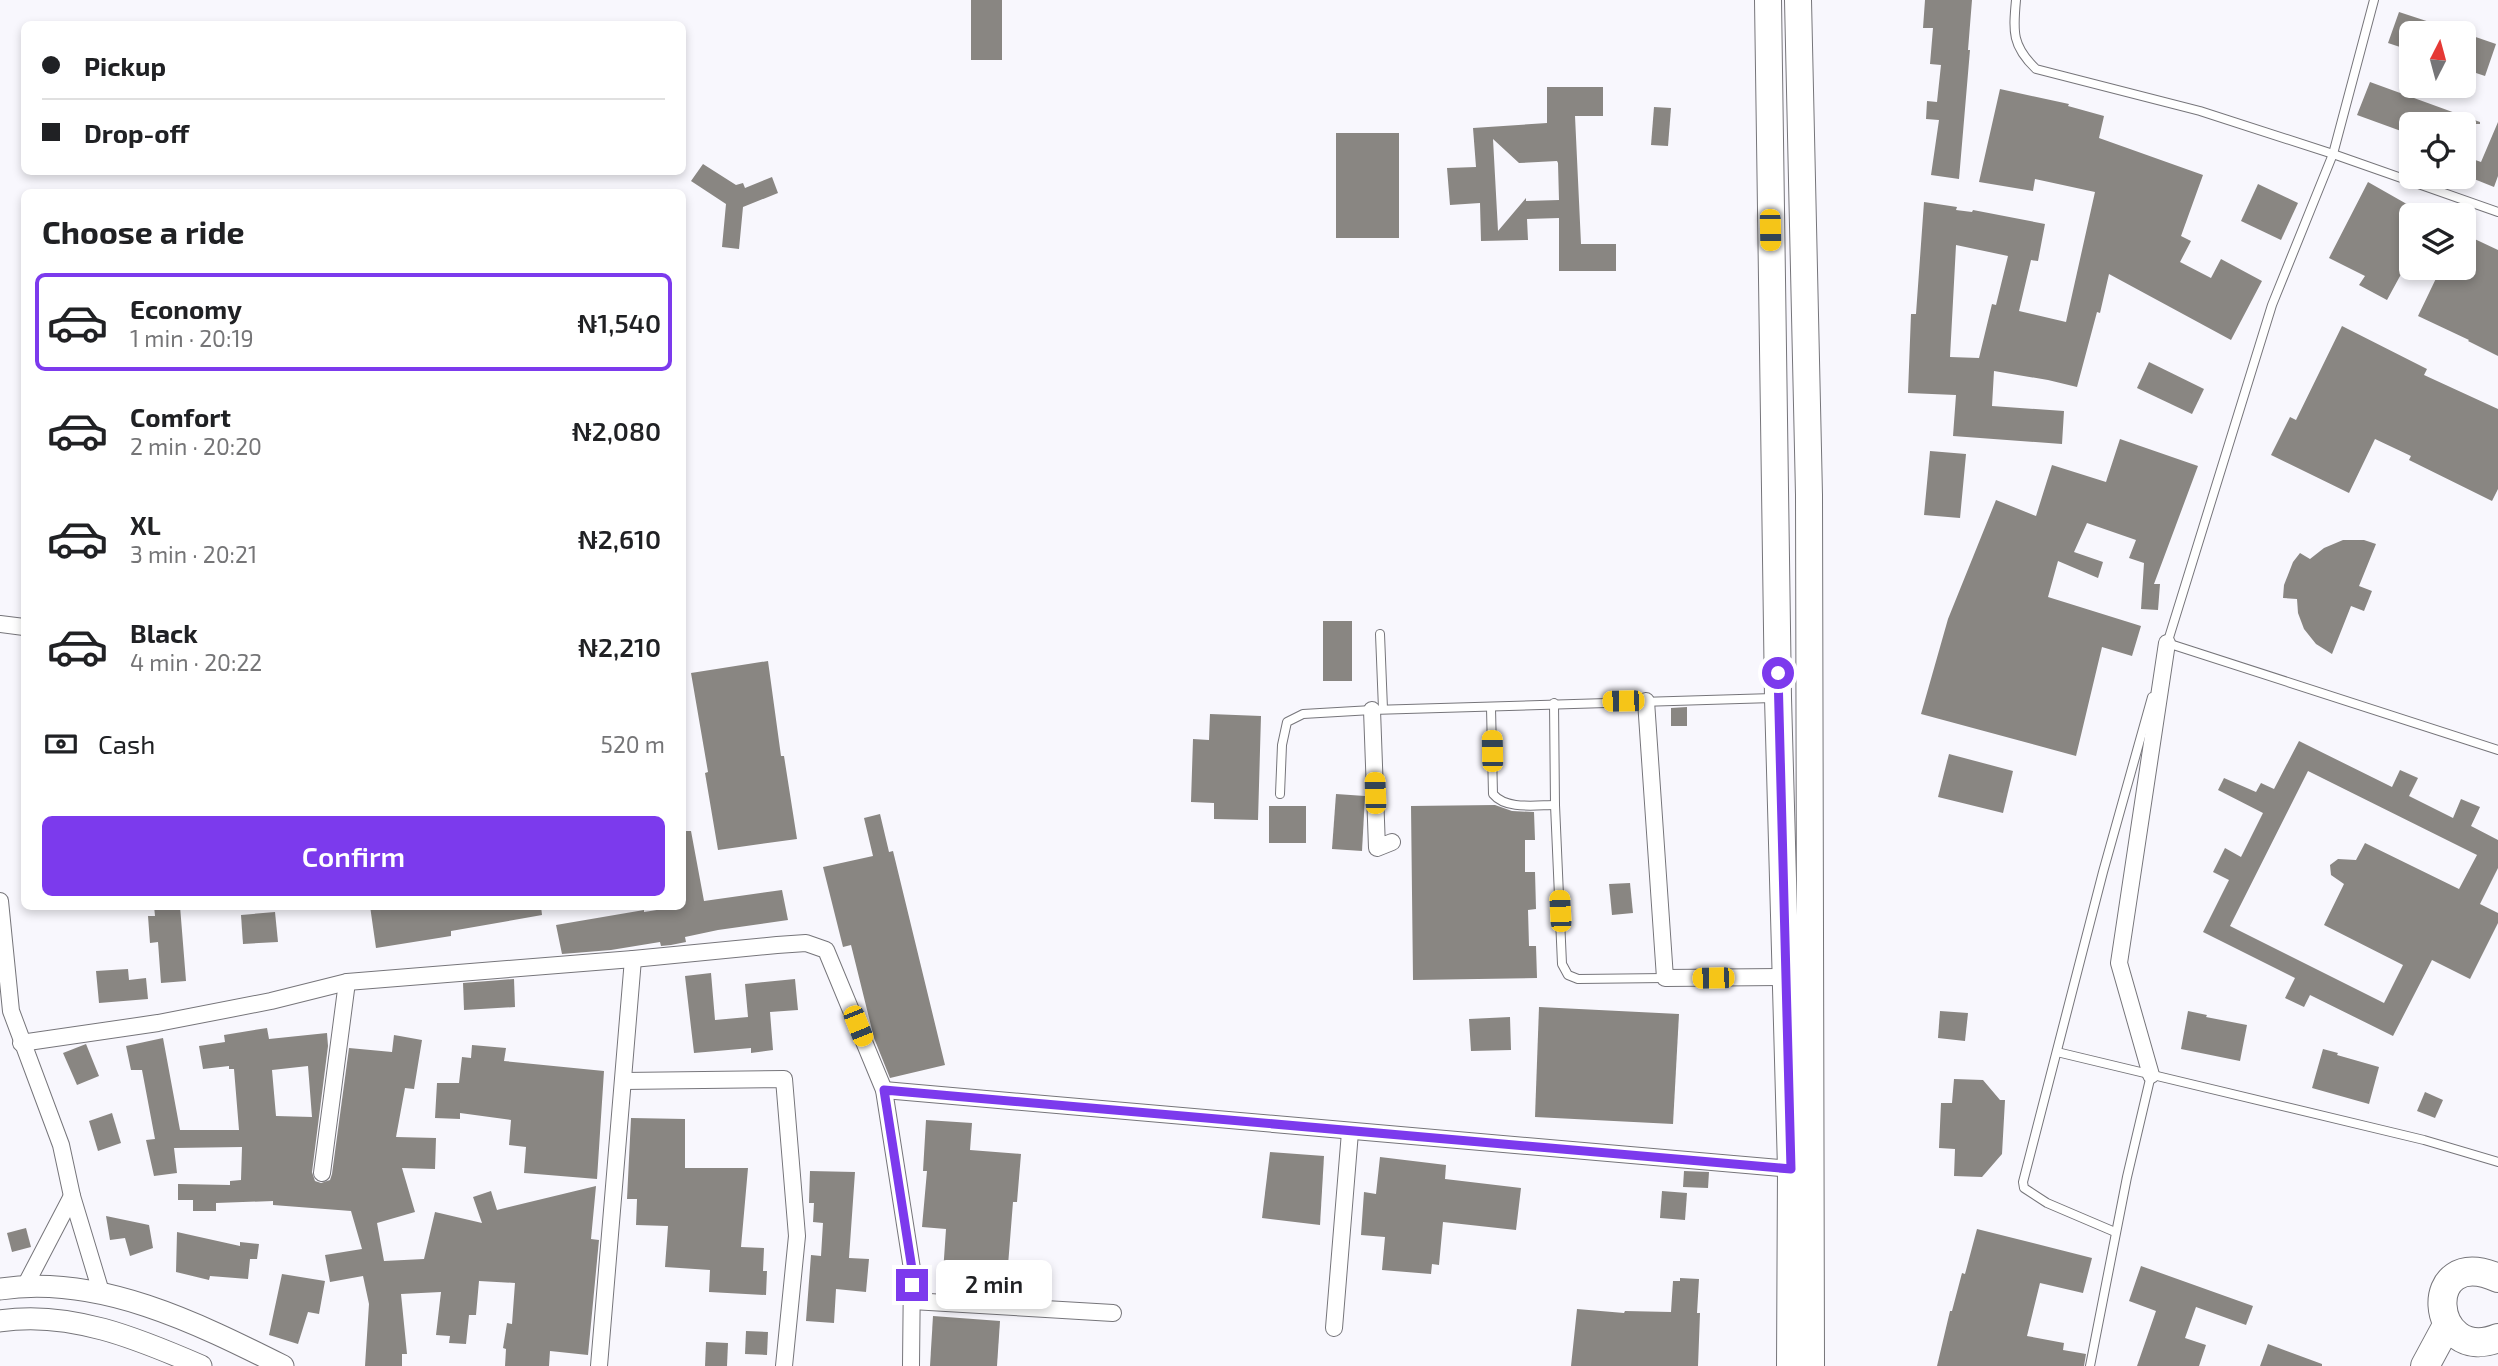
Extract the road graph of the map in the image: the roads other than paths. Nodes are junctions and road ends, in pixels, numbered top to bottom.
1 (1768, 0) edge
2 (1798, 0) edge
3 (2016, 0) edge
4 (2374, 0) edge
5 (2333, 154) junction
6 (2498, 212) edge
7 (0, 624) edge
8 (21, 627) edge
9 (1380, 634) dead end
10 (2167, 643) junction
11 (1778, 698) junction
12 (1646, 701) junction
13 (1554, 703) junction
14 (1491, 708) junction
15 (1377, 710) junction
16 (2498, 750) edge
17 (1280, 794) dead end
18 (1555, 805) junction
19 (1392, 842) dead end
20 (0, 901) edge
21 (633, 959) junction
22 (1784, 977) junction
23 (1665, 978) junction
24 (347, 982) junction
25 (22, 1043) junction
26 (2057, 1052) junction
27 (2151, 1075) junction
28 (623, 1081) junction
29 (884, 1090) junction
30 (1350, 1132) junction
31 (2498, 1162) edge
32 (1791, 1169) junction
33 (322, 1173) dead end
34 (72, 1196) junction
35 (2115, 1232) junction
36 (2493, 1267) edge
37 (25, 1286) junction
38 (0, 1289) edge
39 (101, 1292) junction
40 (912, 1301) junction
41 (1113, 1313) dead end
42 (0, 1321) edge
43 (2446, 1327) junction
44 (1334, 1328) dead end
45 (2480, 1350) edge
46 (201, 1366) edge
47 (284, 1366) edge
48 (599, 1366) edge
49 (784, 1366) edge
50 (911, 1366) edge
51 (1790, 1366) edge
52 (1811, 1366) edge
53 (2090, 1366) edge
54 (2425, 1366) edge

1 - 11 main road
2 - 52 main road
3 - 5 lane
4 - 5 lane
5 - 6 lane
5 - 10 lane
7 - 8 street
9 - 15 lane
10 - 16 lane
10 - 26 lane
10 - 27 street
11 - 12 lane
11 - 22 main road
12 - 13 lane
12 - 23 street
13 - 14 lane
13 - 18 lane
14 - 15 lane
14 - 18 lane
15 - 17 lane
15 - 19 street
18 - 23 lane
20 - 25 street
21 - 24 street
21 - 28 street
21 - 29 street
22 - 23 street
22 - 32 main road
24 - 25 street
24 - 33 street
25 - 34 street
26 - 27 lane
26 - 35 lane
27 - 31 lane
27 - 35 lane
28 - 48 street
28 - 49 street
29 - 30 street
29 - 40 street
30 - 32 street
30 - 44 street
32 - 51 main road
34 - 37 street
34 - 39 street
35 - 53 lane
36 - 43 highway
37 - 38 street
37 - 39 street
39 - 47 street
40 - 41 street
40 - 50 street
42 - 46 street
43 - 45 highway
43 - 54 highway

